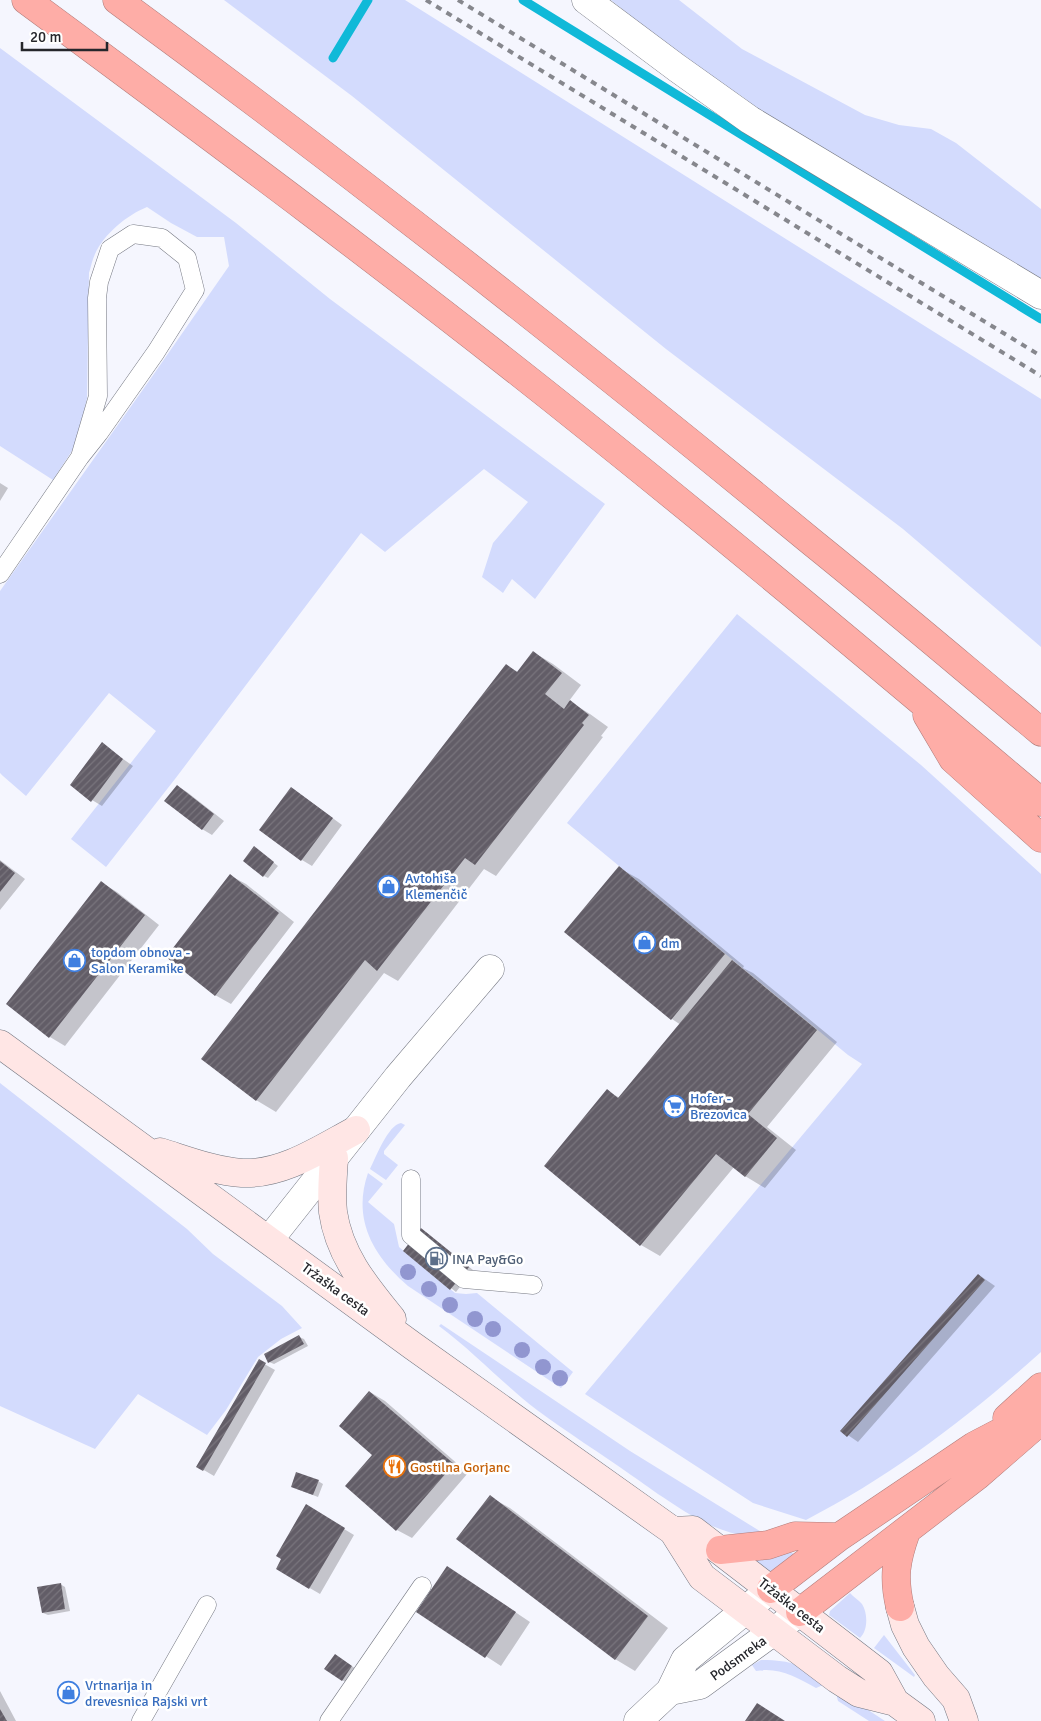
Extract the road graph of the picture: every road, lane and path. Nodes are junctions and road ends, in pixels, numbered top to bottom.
1 (26, 0) edge
2 (117, 0) edge
3 (586, 0) edge
4 (1041, 295) edge
5 (80, 457) junction
6 (0, 574) edge
7 (916, 697) junction
8 (1041, 732) edge
9 (1041, 802) edge
10 (1041, 838) edge
11 (490, 969) dead end
12 (0, 1044) edge
13 (356, 1130) junction
14 (139, 1146) junction
15 (334, 1158) junction
16 (411, 1179) dead end
17 (268, 1240) junction
18 (533, 1284) dead end
19 (413, 1346) junction
20 (1041, 1387) edge
21 (1041, 1411) edge
22 (1041, 1420) edge
23 (1041, 1439) edge
24 (974, 1446) junction
25 (977, 1476) junction
26 (673, 1531) junction
27 (906, 1532) junction
28 (839, 1537) junction
29 (720, 1550) junction
30 (422, 1586) dead end
31 (771, 1589) junction
32 (207, 1605) dead end
33 (900, 1607) joint
34 (745, 1609) junction
35 (800, 1612) junction
36 (774, 1631) junction
37 (670, 1691) junction
38 (895, 1702) junction
39 (141, 1721) edge
40 (328, 1721) edge
41 (638, 1721) edge
42 (921, 1721) edge
43 (964, 1721) edge

1 - 7 highway
2 - 8 highway
3 - 4 street
5 - 5 lane
5 - 6 lane
7 - 9 highway
7 - 10 highway
11 - 13 street
12 - 14 main road, Tržaška cesta
13 - 14 main road
13 - 15 street
14 - 17 main road, Tržaška cesta
15 - 17 street
15 - 19 main road
16 - 18 lane
17 - 19 main road, Tržaška cesta
19 - 26 main road, Tržaška cesta
20 - 24 highway
21 - 24 highway
22 - 25 highway
23 - 25 highway
24 - 28 highway
25 - 27 highway
26 - 29 main road, Tržaška cesta
26 - 34 main road, Tržaška cesta
27 - 33 highway
27 - 35 highway
28 - 29 highway
28 - 31 highway
29 - 31 main road, Tržaška cesta
30 - 40 lane
31 - 34 street
31 - 35 main road, Tržaška cesta
32 - 39 lane
33 - 43 main road
34 - 36 main road, Tržaška cesta
34 - 37 street
35 - 36 street, Podsmreka
35 - 38 main road, Tržaška cesta
36 - 37 street, Podsmreka
36 - 38 main road, Tržaška cesta
37 - 41 street
38 - 42 main road, Tržaška cesta

